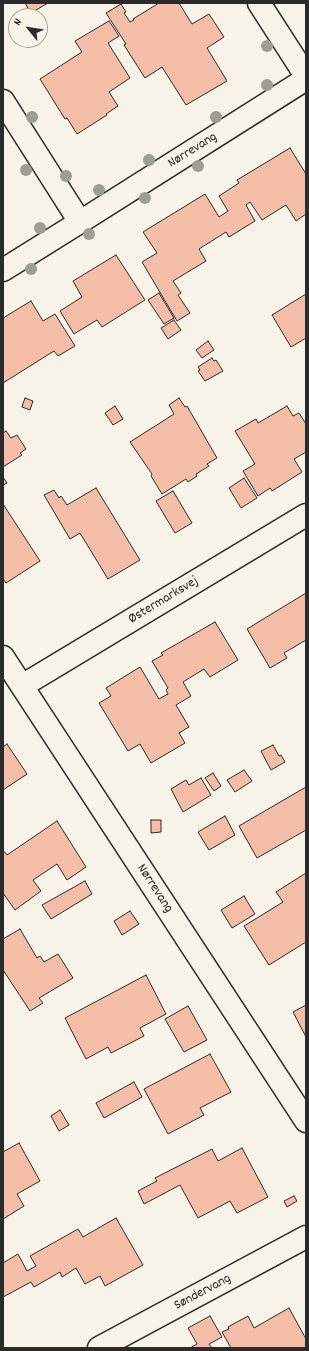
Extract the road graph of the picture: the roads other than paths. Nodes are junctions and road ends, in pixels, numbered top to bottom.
1 (259, 3) edge
2 (306, 77) edge
3 (3, 101) edge
4 (80, 222) junction
5 (3, 270) edge
6 (306, 515) edge
7 (3, 657) edge
8 (22, 686) junction
9 (306, 1121) edge
10 (306, 1237) edge
11 (99, 1348) edge

1 - 2 street, Nørrevang
2 - 4 street, Nørrevang
3 - 4 street
4 - 5 street, Nørrevang
6 - 8 street, Østermarksvej
7 - 8 street, Nørrevang
8 - 9 street, Nørrevang
10 - 11 street, Søndervang

